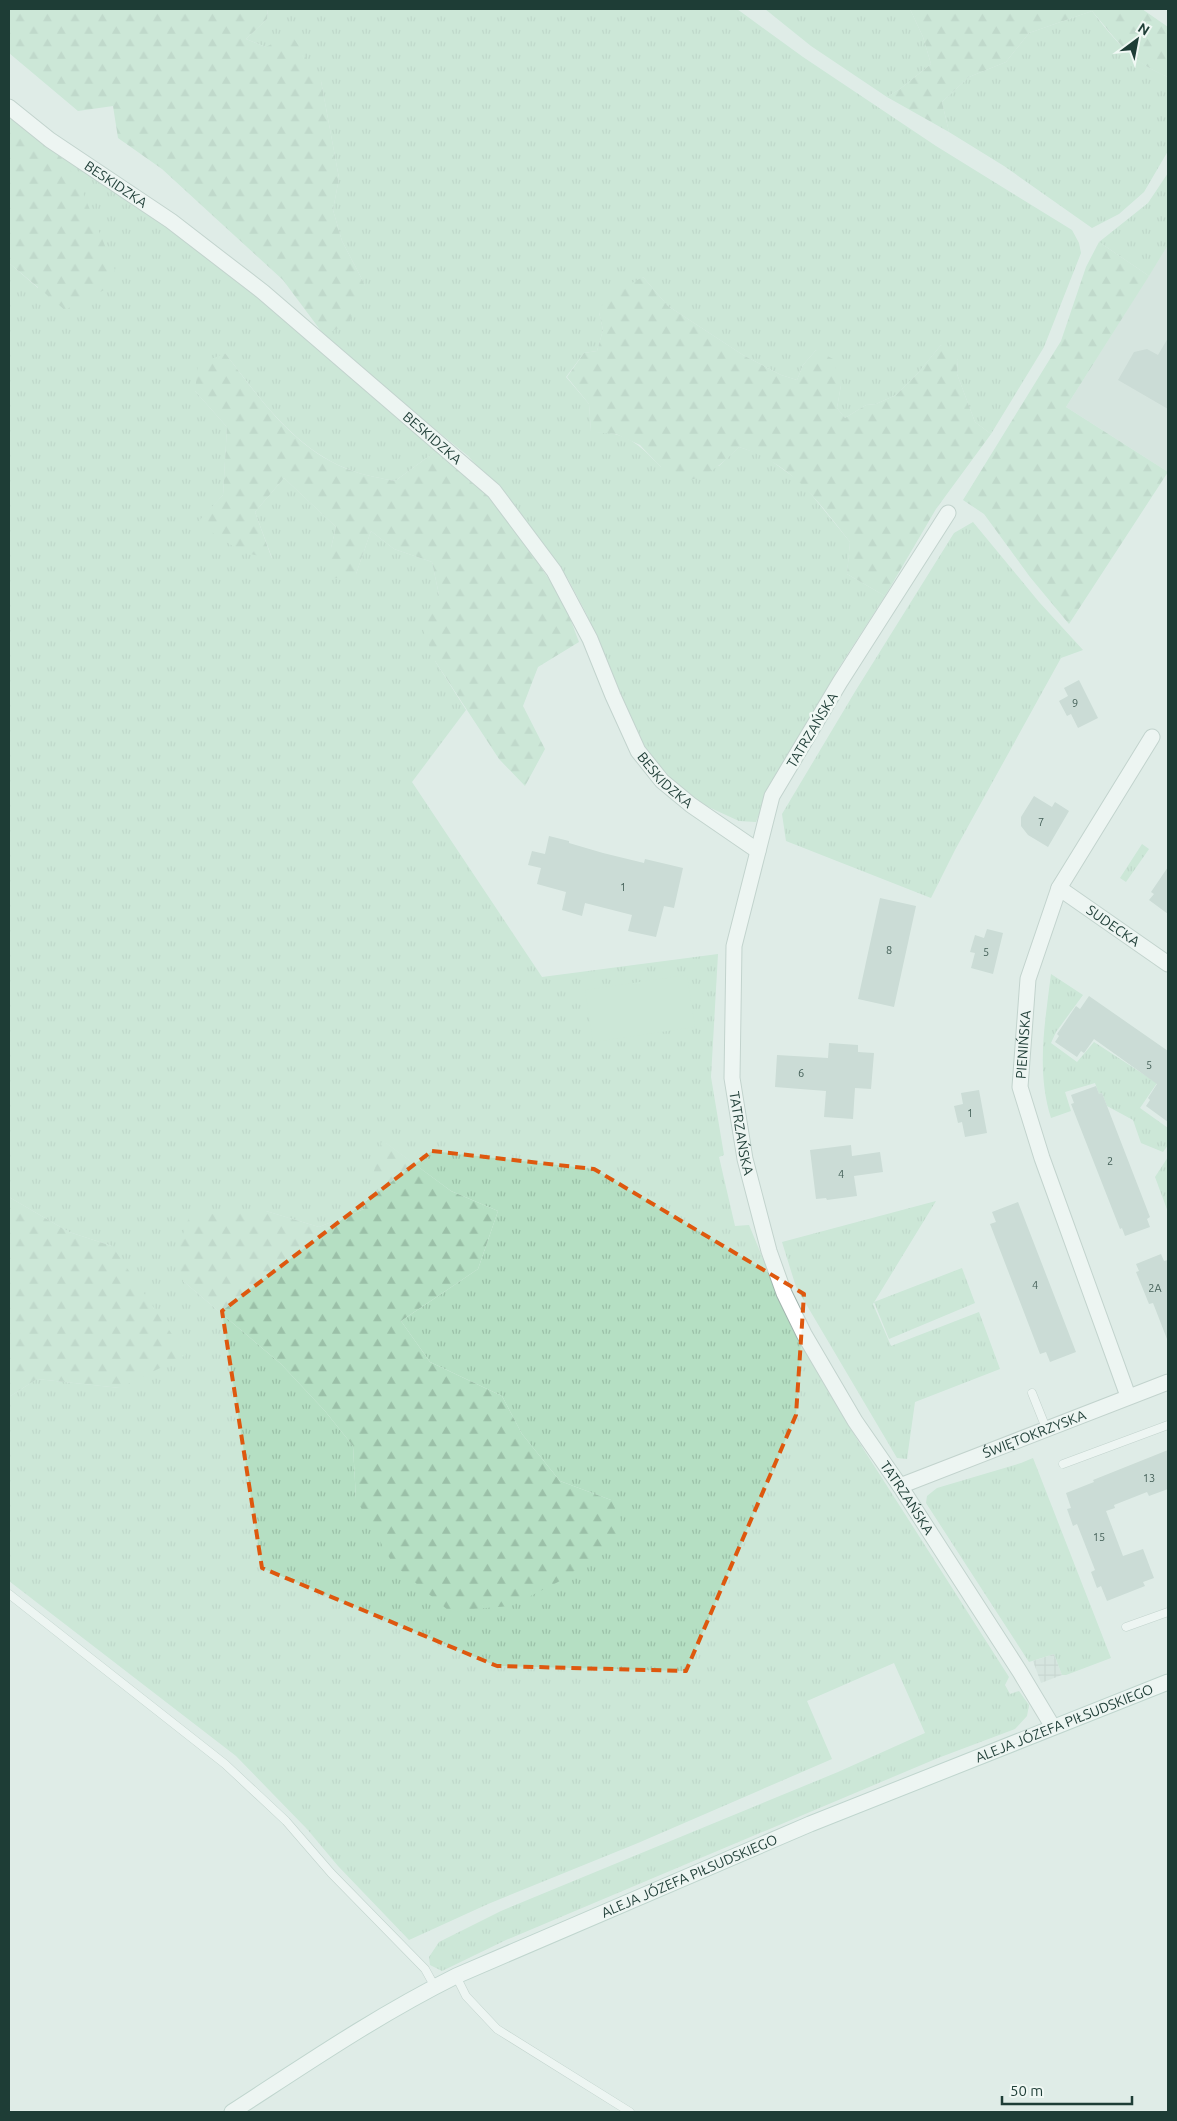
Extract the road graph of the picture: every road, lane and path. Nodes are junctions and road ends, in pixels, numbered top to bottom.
1 (9, 107) edge
2 (948, 513) dead end
3 (1152, 737) dead end
4 (758, 851) junction
5 (1059, 888) junction
6 (1168, 964) edge
7 (1168, 1382) edge
8 (1032, 1393) dead end
9 (1128, 1396) junction
10 (1168, 1425) edge
11 (1046, 1428) junction
12 (1063, 1464) dead end
13 (900, 1486) junction
14 (9, 1594) edge
15 (1168, 1612) edge
16 (1126, 1627) dead end
17 (1168, 1682) edge
18 (1052, 1727) junction
19 (456, 1976) junction
20 (435, 1986) junction
21 (232, 2112) edge
22 (630, 2112) edge

1 - 4 street, BESKIDZKA
2 - 4 street, TATRZAŃSKA
3 - 5 street, PIENIŃSKA
4 - 13 street, TATRZAŃSKA
5 - 6 street, SUDECKA
5 - 9 street, PIENIŃSKA
7 - 9 street, ŚWIĘTOKRZYSKA
8 - 11 lane
9 - 11 street, ŚWIĘTOKRZYSKA
10 - 12 lane
11 - 13 street, ŚWIĘTOKRZYSKA
13 - 18 street, TATRZAŃSKA
14 - 20 lane
15 - 16 lane
17 - 18 street, ALEJA JÓZEFA PIŁSUDSKIEGO
18 - 19 street, ALEJA JÓZEFA PIŁSUDSKIEGO
19 - 20 street, ALEJA JÓZEFA PIŁSUDSKIEGO
19 - 22 lane
20 - 21 street, ALEJA JÓZEFA PIŁSUDSKIEGO

